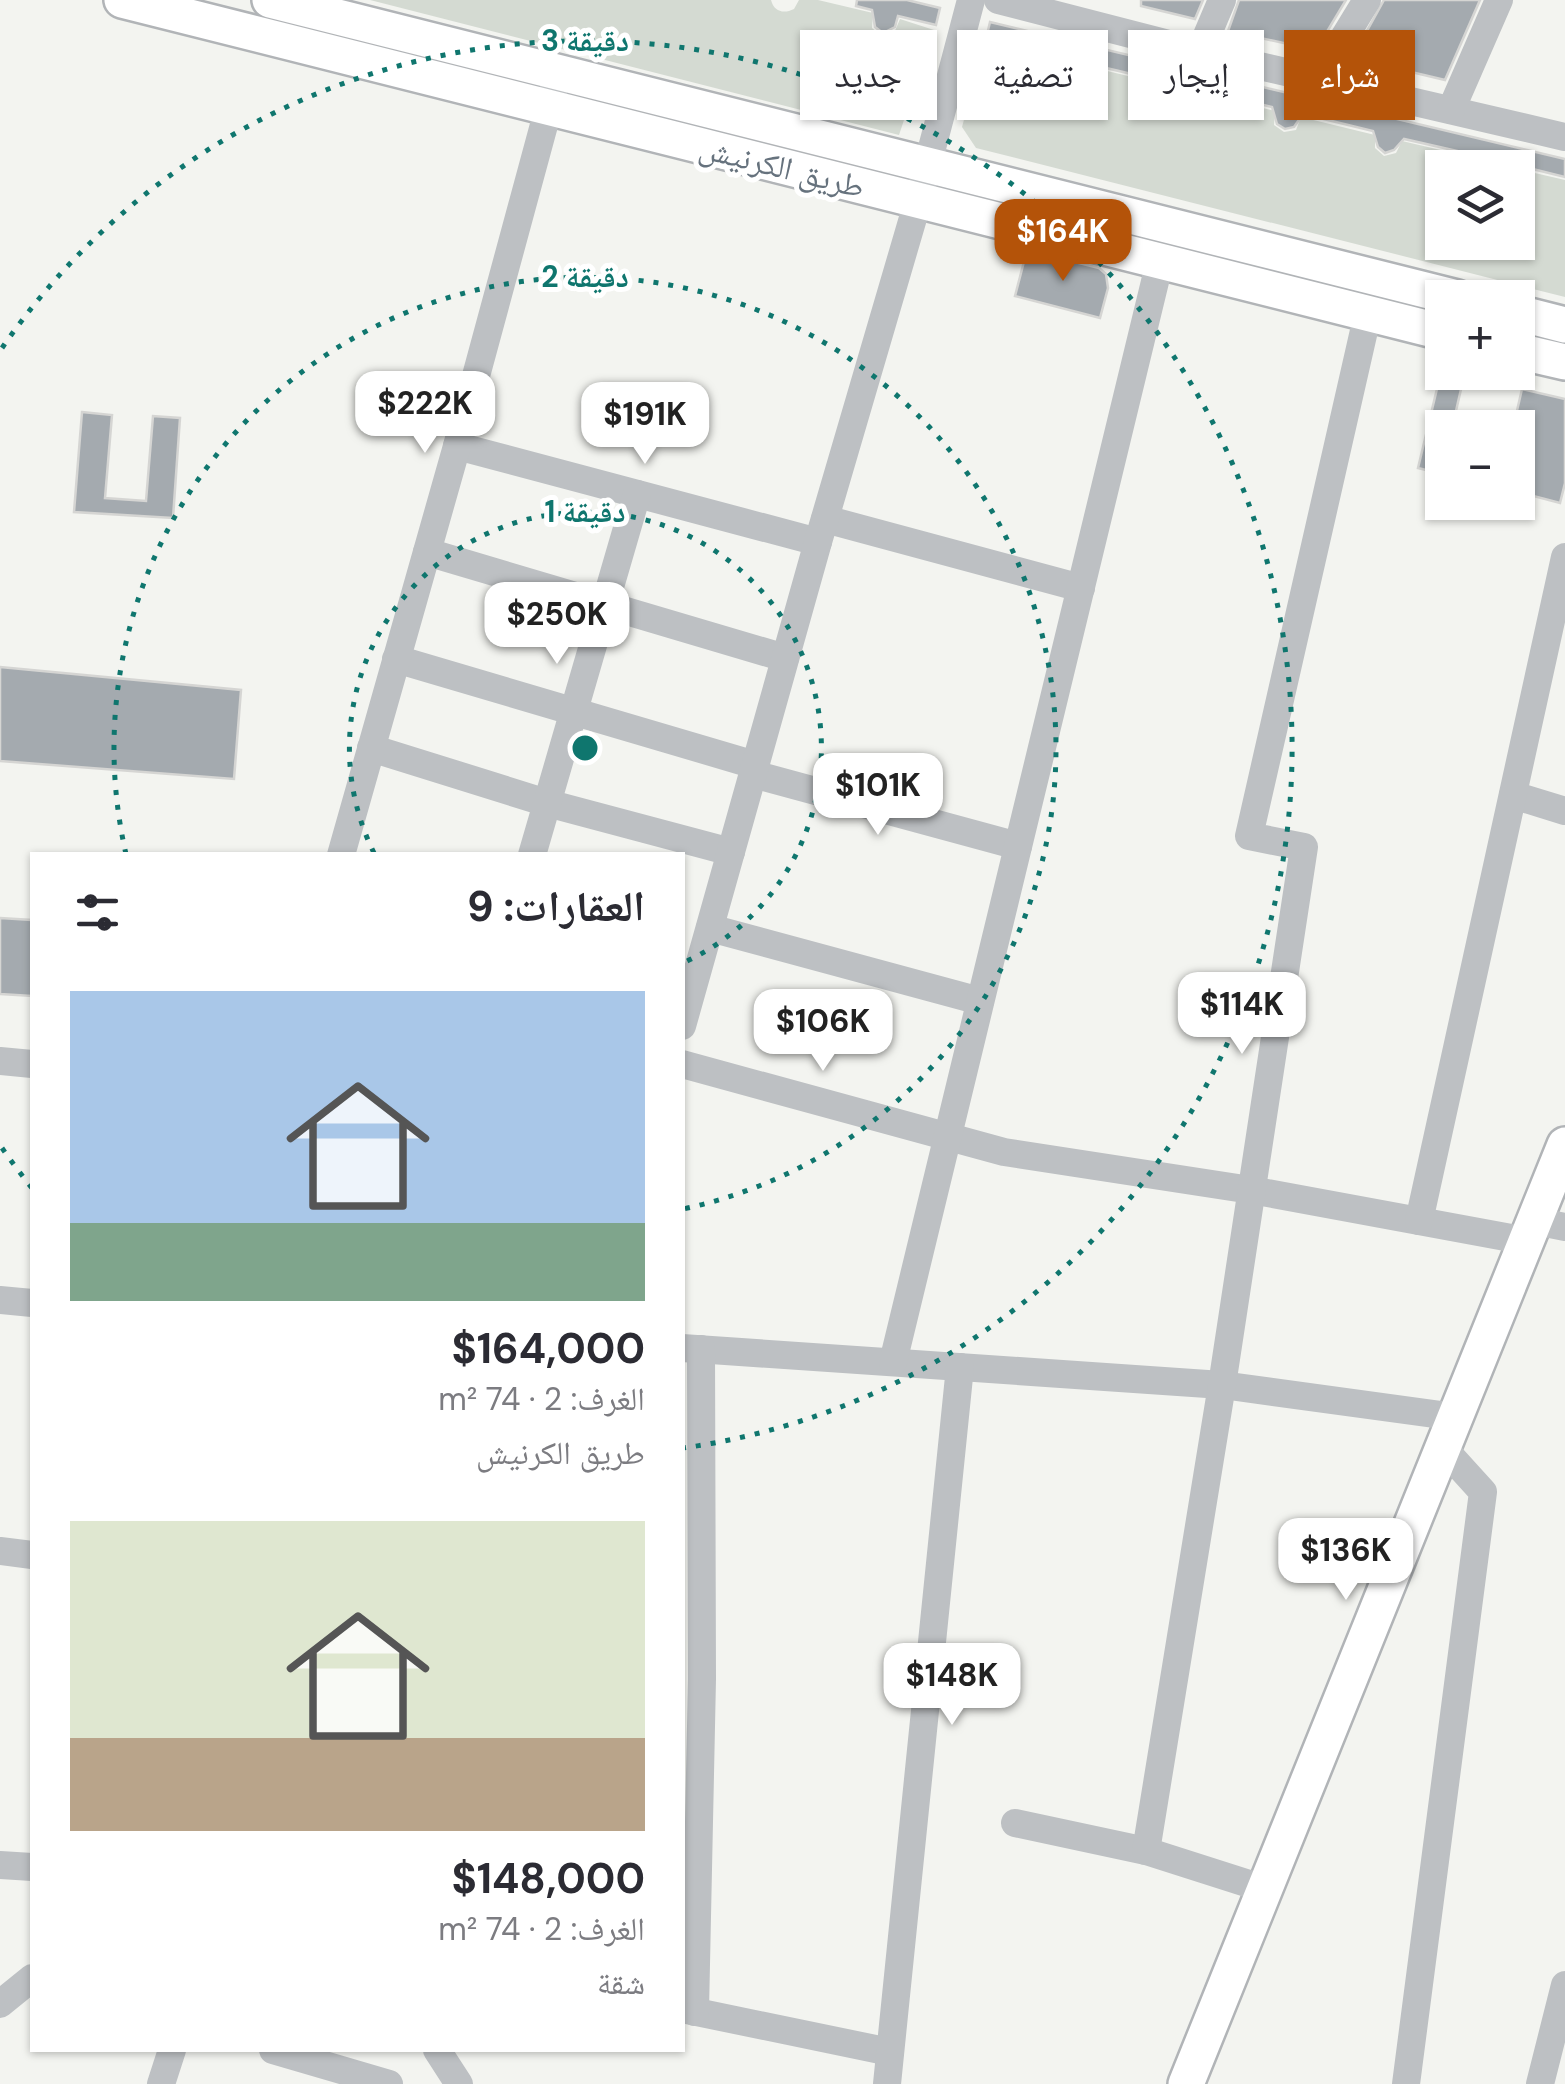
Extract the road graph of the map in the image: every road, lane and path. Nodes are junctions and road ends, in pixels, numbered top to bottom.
1 (122, 0) edge
2 (270, 0) edge
3 (971, 0) edge
4 (998, 0) edge
5 (1222, 0) edge
6 (1366, 0) edge
7 (1499, 0) edge
8 (1209, 30) edge
9 (1348, 30) edge
10 (1128, 33) edge
11 (559, 73) junction
12 (1415, 102) edge
13 (548, 109) junction
14 (1451, 110) junction
15 (1565, 137) edge
16 (928, 165) junction
17 (918, 201) junction
18 (1160, 261) junction
19 (1425, 290) edge
20 (1368, 313) junction
21 (1535, 317) edge
22 (1565, 325) edge
23 (1425, 328) edge
24 (1535, 354) edge
25 (1565, 362) edge
26 (458, 446) junction
27 (637, 494) junction
28 (821, 531) junction
29 (427, 552) junction
30 (1565, 557) edge
31 (1081, 588) junction
32 (1560, 602) edge
33 (606, 605) junction
34 (785, 658) junction
35 (396, 659) junction
36 (574, 710) junction
37 (371, 748) junction
38 (754, 770) junction
39 (1512, 795) junction
40 (547, 803) junction
41 (1565, 811) edge
42 (1018, 846) junction
43 (345, 852) edge
44 (533, 852) edge
45 (731, 852) junction
46 (710, 928) junction
47 (692, 958) edge
48 (980, 1001) junction
49 (685, 1006) edge
50 (0, 1062) edge
51 (30, 1064) edge
52 (685, 1065) edge
53 (947, 1139) junction
54 (1565, 1145) edge
55 (1251, 1190) junction
56 (1420, 1221) junction
57 (1542, 1229) edge
58 (0, 1300) edge
59 (30, 1303) edge
60 (692, 1349) edge
61 (893, 1362) junction
62 (960, 1367) junction
63 (1222, 1385) junction
64 (1450, 1433) junction
65 (0, 1551) edge
66 (30, 1555) edge
67 (1015, 1823) dead end
68 (1146, 1851) junction
69 (0, 1865) edge
70 (30, 1867) edge
71 (1265, 1889) junction
72 (30, 1980) edge
73 (1565, 1988) edge
74 (0, 2004) edge
75 (689, 2010) edge
76 (171, 2052) edge
77 (280, 2052) edge
78 (438, 2052) edge
79 (890, 2052) junction
80 (162, 2084) edge
81 (388, 2084) edge
82 (459, 2084) edge
83 (887, 2084) edge
84 (1186, 2084) edge
85 (1406, 2084) edge
86 (1540, 2084) edge

1 - 13 main road, طريق الكرنيش
2 - 11 main road, طريق الكرنيش
3 - 16 street
4 - 10 street
5 - 8 street
6 - 9 street
7 - 14 street
11 - 13 street
11 - 16 main road, طريق الكرنيش
12 - 14 street
13 - 17 main road, طريق الكرنيش
13 - 26 street
14 - 15 street
16 - 17 street
16 - 19 main road, طريق الكرنيش
17 - 18 main road, طريق الكرنيش
17 - 28 street
18 - 20 main road, طريق الكرنيش
18 - 31 street
20 - 23 main road, طريق الكرنيش
20 - 55 street
21 - 22 main road
24 - 25 main road
26 - 27 street
26 - 29 street
27 - 28 street
27 - 33 street
28 - 31 street
28 - 34 street
29 - 33 street
29 - 35 street
30 - 32 street
31 - 42 street
32 - 39 street
33 - 34 street
33 - 36 street
34 - 38 street
35 - 36 street
35 - 37 street
36 - 38 street
36 - 40 street
37 - 40 street
37 - 43 street
38 - 42 street
38 - 45 street
39 - 41 street
39 - 56 street
40 - 44 street
40 - 45 street
42 - 48 street
45 - 46 street
46 - 47 street
46 - 48 street
47 - 49 street
48 - 53 street
50 - 51 street
52 - 53 street
53 - 55 street
53 - 61 street
54 - 57 main road
55 - 56 street
55 - 63 street
56 - 57 street
57 - 64 main road
58 - 59 street
60 - 61 street
60 - 75 street
61 - 62 street
62 - 63 street
62 - 79 street
63 - 64 street
63 - 68 street
64 - 71 main road
64 - 85 street
65 - 66 street
67 - 68 street
68 - 71 street
69 - 70 street
71 - 84 main road
72 - 74 street
73 - 86 street
75 - 79 street
76 - 80 street
77 - 81 street
78 - 82 street
79 - 83 street

